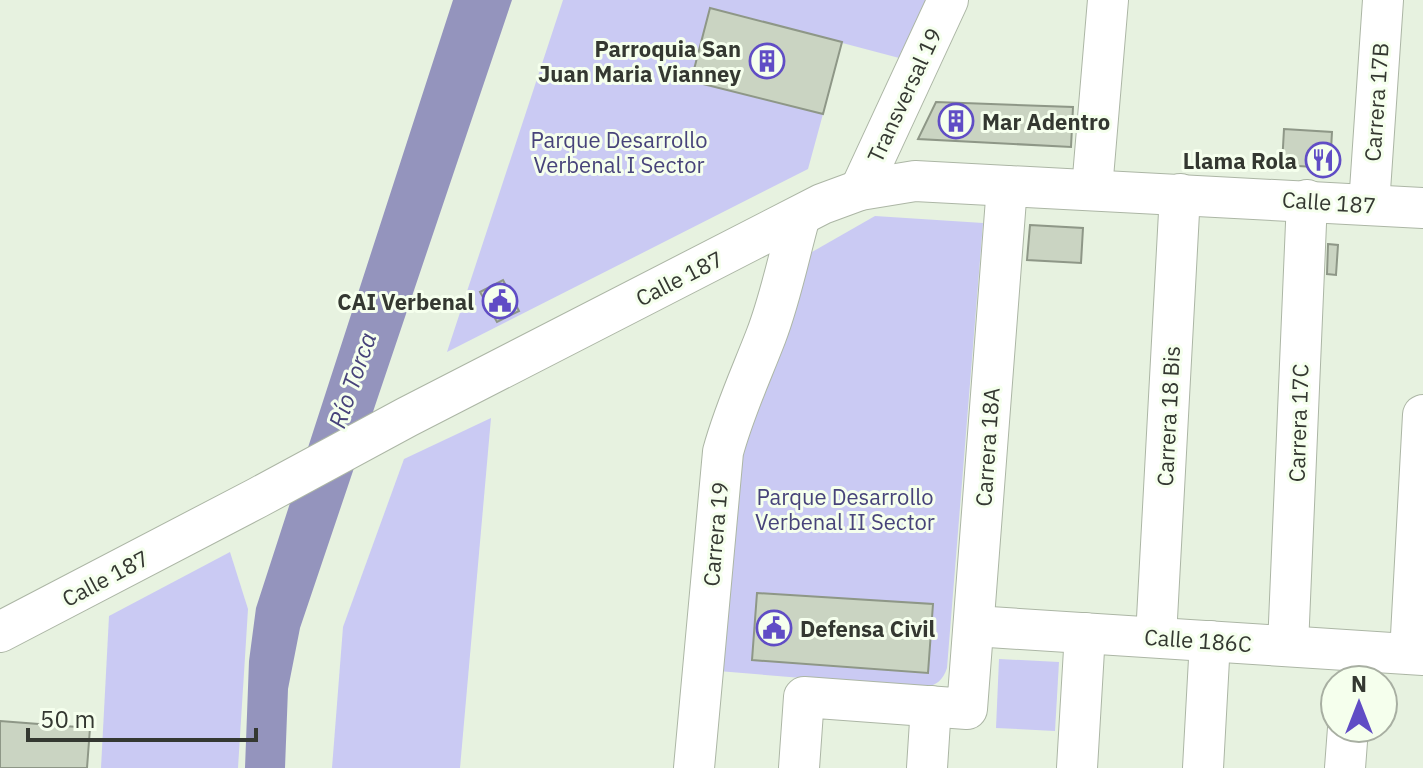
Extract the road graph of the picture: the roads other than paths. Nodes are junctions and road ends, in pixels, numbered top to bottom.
1 (948, 0) edge
2 (1108, 0) edge
3 (1383, 0) edge
4 (1007, 186) junction
5 (1092, 189) junction
6 (860, 190) junction
7 (1180, 194) junction
8 (1307, 200) junction
9 (1369, 205) junction
10 (1423, 208) edge
11 (800, 216) junction
12 (726, 254) junction
13 (775, 309) junction
14 (1423, 415) edge
15 (1421, 492) edge
16 (974, 626) junction
17 (0, 632) edge
18 (1085, 633) junction
19 (1156, 637) junction
20 (1210, 641) junction
21 (1288, 646) junction
22 (1416, 654) edge
23 (1349, 664) edge
24 (1358, 664) edge
25 (949, 708) junction
26 (1347, 744) edge
27 (694, 768) edge
28 (799, 768) edge
29 (927, 768) edge
30 (1077, 768) edge
31 (1203, 768) edge
32 (1345, 768) edge

1 - 6 street, Transversal 19
2 - 5 street
3 - 9 street, Carrera 17B
4 - 5 street, Calle 187
4 - 6 street, Calle 187
4 - 16 street, Carrera 18A
5 - 7 street, Calle 187
6 - 11 street, Calle 187
7 - 8 street, Calle 187
7 - 19 street, Carrera 18 Bis
8 - 9 street, Calle 187
8 - 21 street, Carrera 17C
9 - 10 street, Calle 187
11 - 12 street, Calle 187
11 - 13 street, Carrera 19
12 - 13 street
12 - 17 street, Calle 187
13 - 27 street, Carrera 19
14 - 15 street
15 - 22 street
16 - 18 street, Calle 186C
16 - 25 street, Carrera 18A
18 - 19 street, Calle 186C
18 - 30 street
19 - 20 street, Calle 186C
20 - 21 street, Calle 186C
20 - 31 street
21 - 23 street, Calle 186C
22 - 24 street, Calle 186C
25 - 28 street
25 - 29 street, Carrera 18A
26 - 32 street

